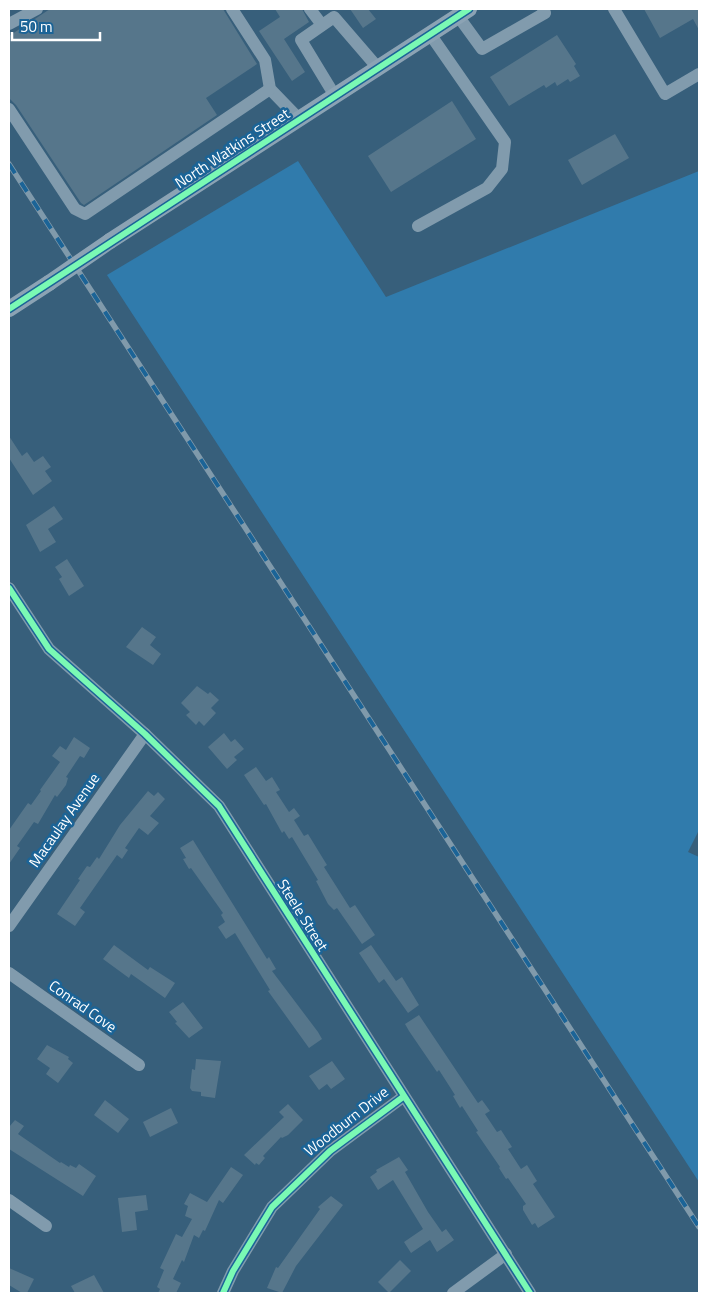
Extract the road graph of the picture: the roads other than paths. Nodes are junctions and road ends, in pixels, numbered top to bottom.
1 (37, 9) edge
2 (232, 9) edge
3 (310, 9) edge
4 (543, 9) edge
5 (614, 9) edge
6 (464, 12) edge
7 (9, 24) edge
8 (322, 25) junction
9 (430, 34) junction
10 (378, 68) junction
11 (699, 74) edge
12 (270, 89) junction
13 (335, 96) junction
14 (9, 109) edge
15 (299, 120) junction
16 (418, 226) dead end
17 (9, 309) edge
18 (9, 588) edge
19 (13, 603) edge
20 (145, 734) junction
21 (9, 926) edge
22 (9, 973) edge
23 (139, 1065) dead end
24 (403, 1097) junction
25 (9, 1200) edge
26 (46, 1226) dead end
27 (506, 1254) junction
28 (224, 1293) edge
29 (453, 1293) edge
30 (530, 1293) edge

1 - 7 street
2 - 12 street
3 - 8 street
4 - 6 street
5 - 11 street
6 - 9 main road, North Watkins Street
8 - 10 street
8 - 13 street
9 - 10 main road, North Watkins Street
9 - 16 street
10 - 13 main road, North Watkins Street
12 - 14 street
12 - 15 street
13 - 15 main road, North Watkins Street
15 - 17 main road, North Watkins Street, bridge
18 - 19 street, Steele Street
19 - 20 street, Steele Street
20 - 21 street, Macaulay Avenue
20 - 24 street, Steele Street
22 - 23 street, Conrad Cove
24 - 27 street, Steele Street
24 - 28 street, Woodburn Drive
25 - 26 street
27 - 29 street
27 - 30 street, Steele Street

